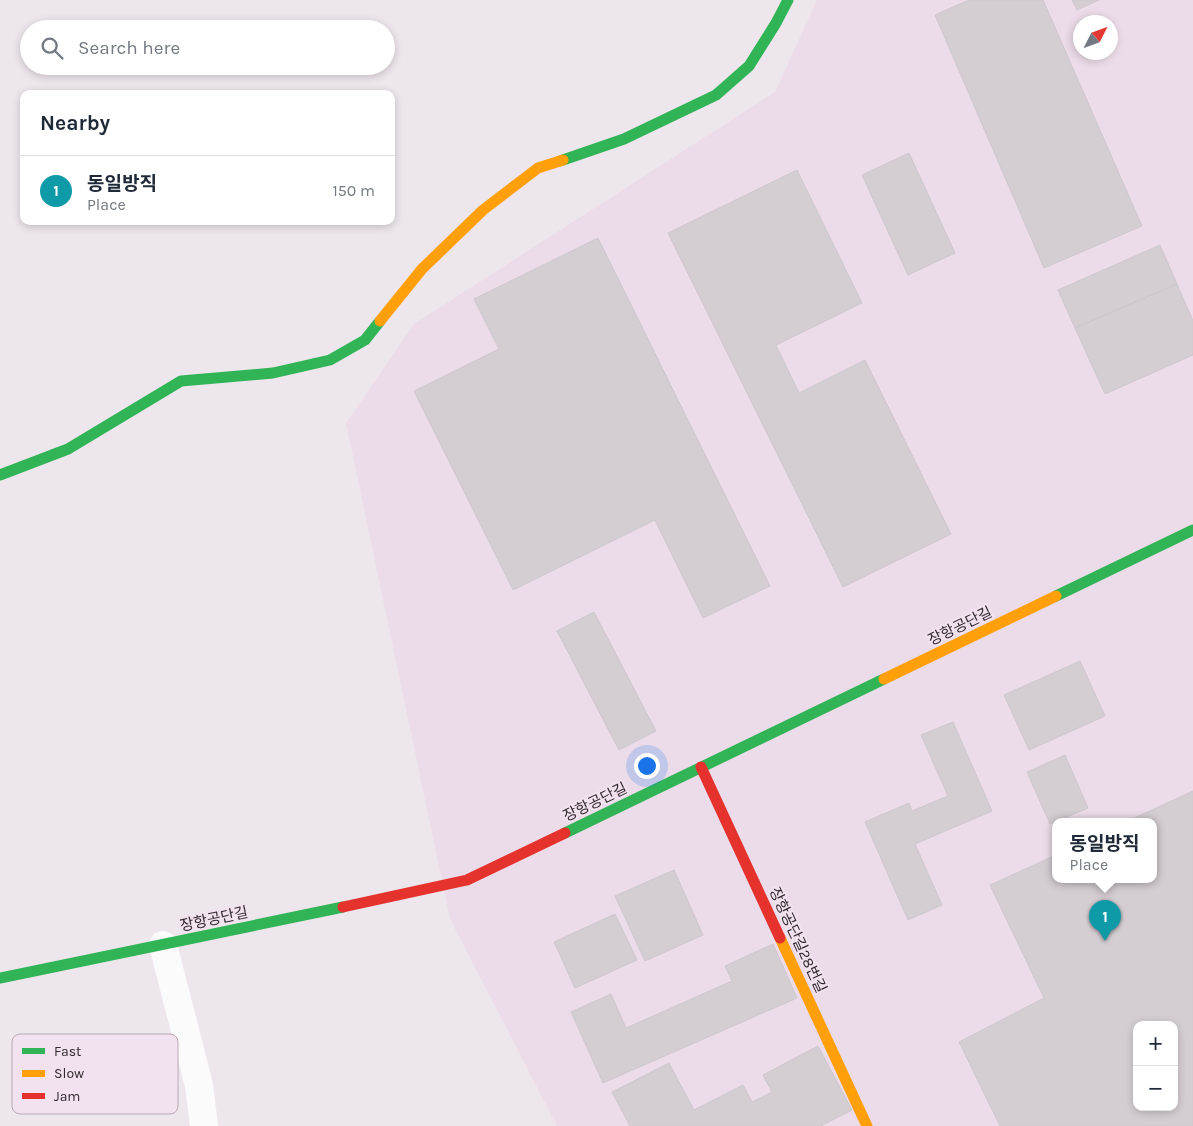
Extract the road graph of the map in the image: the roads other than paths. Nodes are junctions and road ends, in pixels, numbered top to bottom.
1 (788, 0) edge
2 (0, 475) edge
3 (1193, 530) edge
4 (701, 767) junction
5 (163, 946) junction
6 (0, 978) edge
7 (204, 1126) edge
8 (867, 1126) edge

1 - 2 street
3 - 4 street, 장항공단길
4 - 5 street, 장항공단길
4 - 8 street, 장항공단길28번길
5 - 6 street, 장항공단길
5 - 7 street

